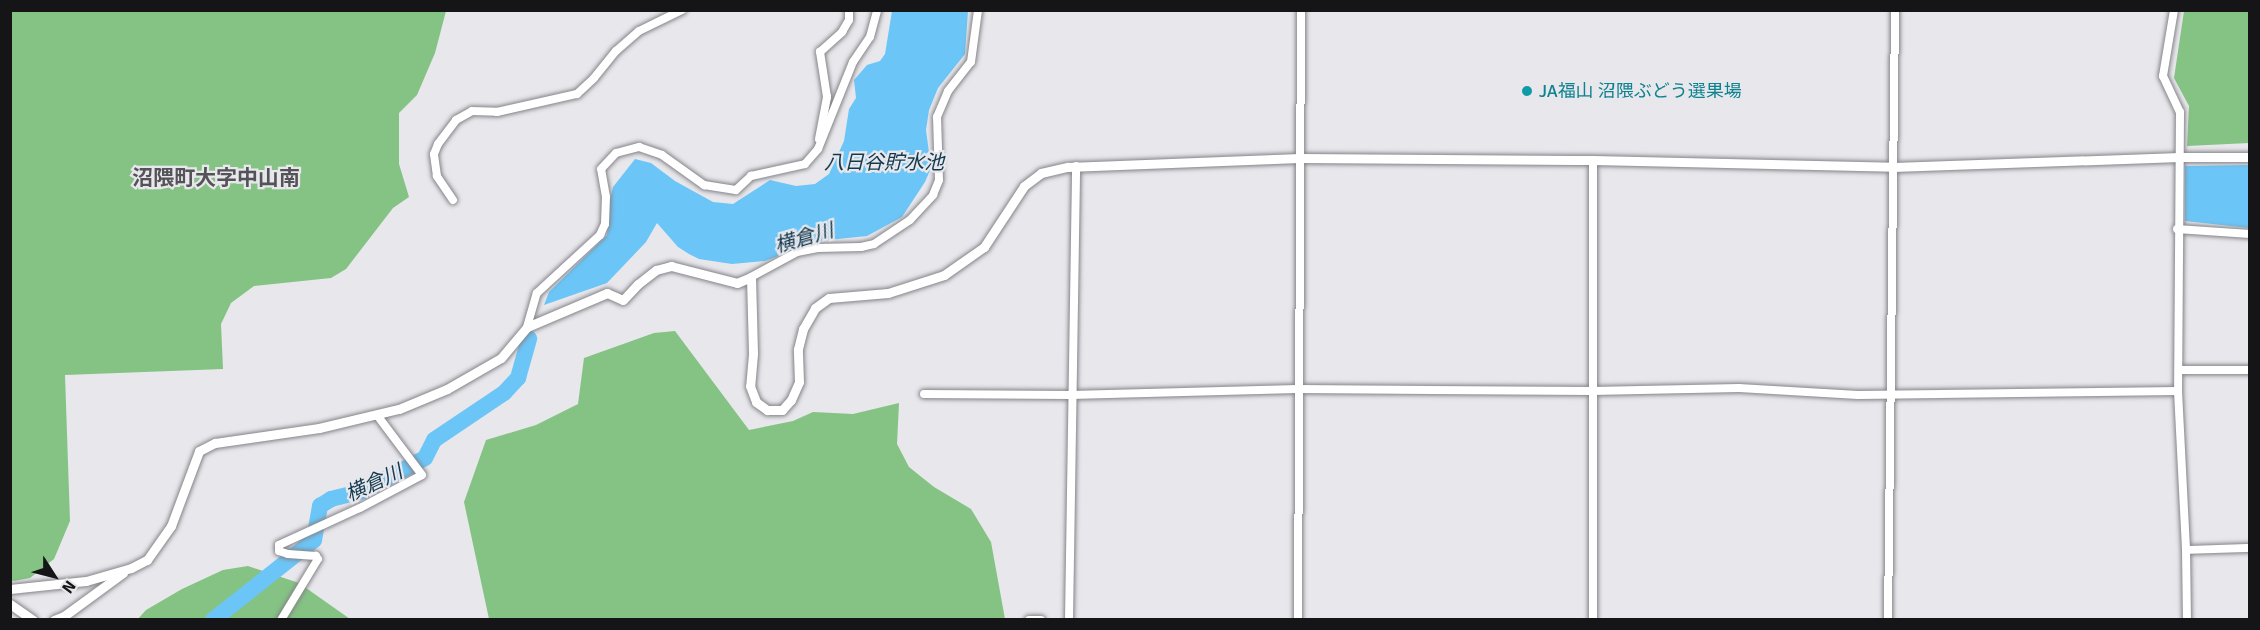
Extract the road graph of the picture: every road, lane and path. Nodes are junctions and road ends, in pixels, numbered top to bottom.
1 (682, 10) edge
2 (849, 10) edge
3 (877, 10) edge
4 (978, 10) edge
5 (1301, 10) edge
6 (1895, 10) edge
7 (2174, 10) edge
8 (818, 149) junction
9 (2180, 157) junction
10 (2250, 157) edge
11 (1300, 158) junction
12 (1593, 160) junction
13 (1076, 166) junction
14 (1893, 166) junction
15 (453, 200) dead end
16 (2177, 229) junction
17 (2250, 234) edge
18 (751, 277) junction
19 (527, 327) junction
20 (2180, 370) junction
21 (2250, 370) edge
22 (1297, 388) junction
23 (1592, 391) junction
24 (2178, 391) junction
25 (924, 394) dead end
26 (1071, 394) junction
27 (1890, 394) junction
28 (377, 415) junction
29 (2250, 548) edge
30 (2186, 550) junction
31 (127, 570) junction
32 (10, 589) edge
33 (10, 604) edge
34 (33, 620) edge
35 (54, 620) edge
36 (281, 620) edge
37 (1029, 620) edge
38 (1041, 620) edge
39 (1069, 620) edge
40 (1298, 620) edge
41 (1593, 620) edge
42 (1888, 620) edge
43 (2187, 620) edge

1 - 15 street
2 - 8 street
3 - 8 street
4 - 18 street
5 - 11 street
6 - 14 street
7 - 9 street
8 - 19 street
9 - 10 street
9 - 14 street
9 - 16 street
11 - 12 street
11 - 13 street
11 - 22 street
12 - 14 street
12 - 23 street
13 - 18 street
13 - 26 street
14 - 27 street
16 - 17 street
16 - 20 street
18 - 19 street
19 - 28 street
20 - 21 street
20 - 24 street
22 - 23 street
22 - 26 street
22 - 40 street
23 - 27 street
23 - 41 street
24 - 27 street
24 - 30 street
25 - 26 street
26 - 39 street
27 - 42 street
28 - 31 street
28 - 36 street
29 - 30 street
30 - 43 street
31 - 32 street
31 - 35 street
33 - 34 street
37 - 38 street

